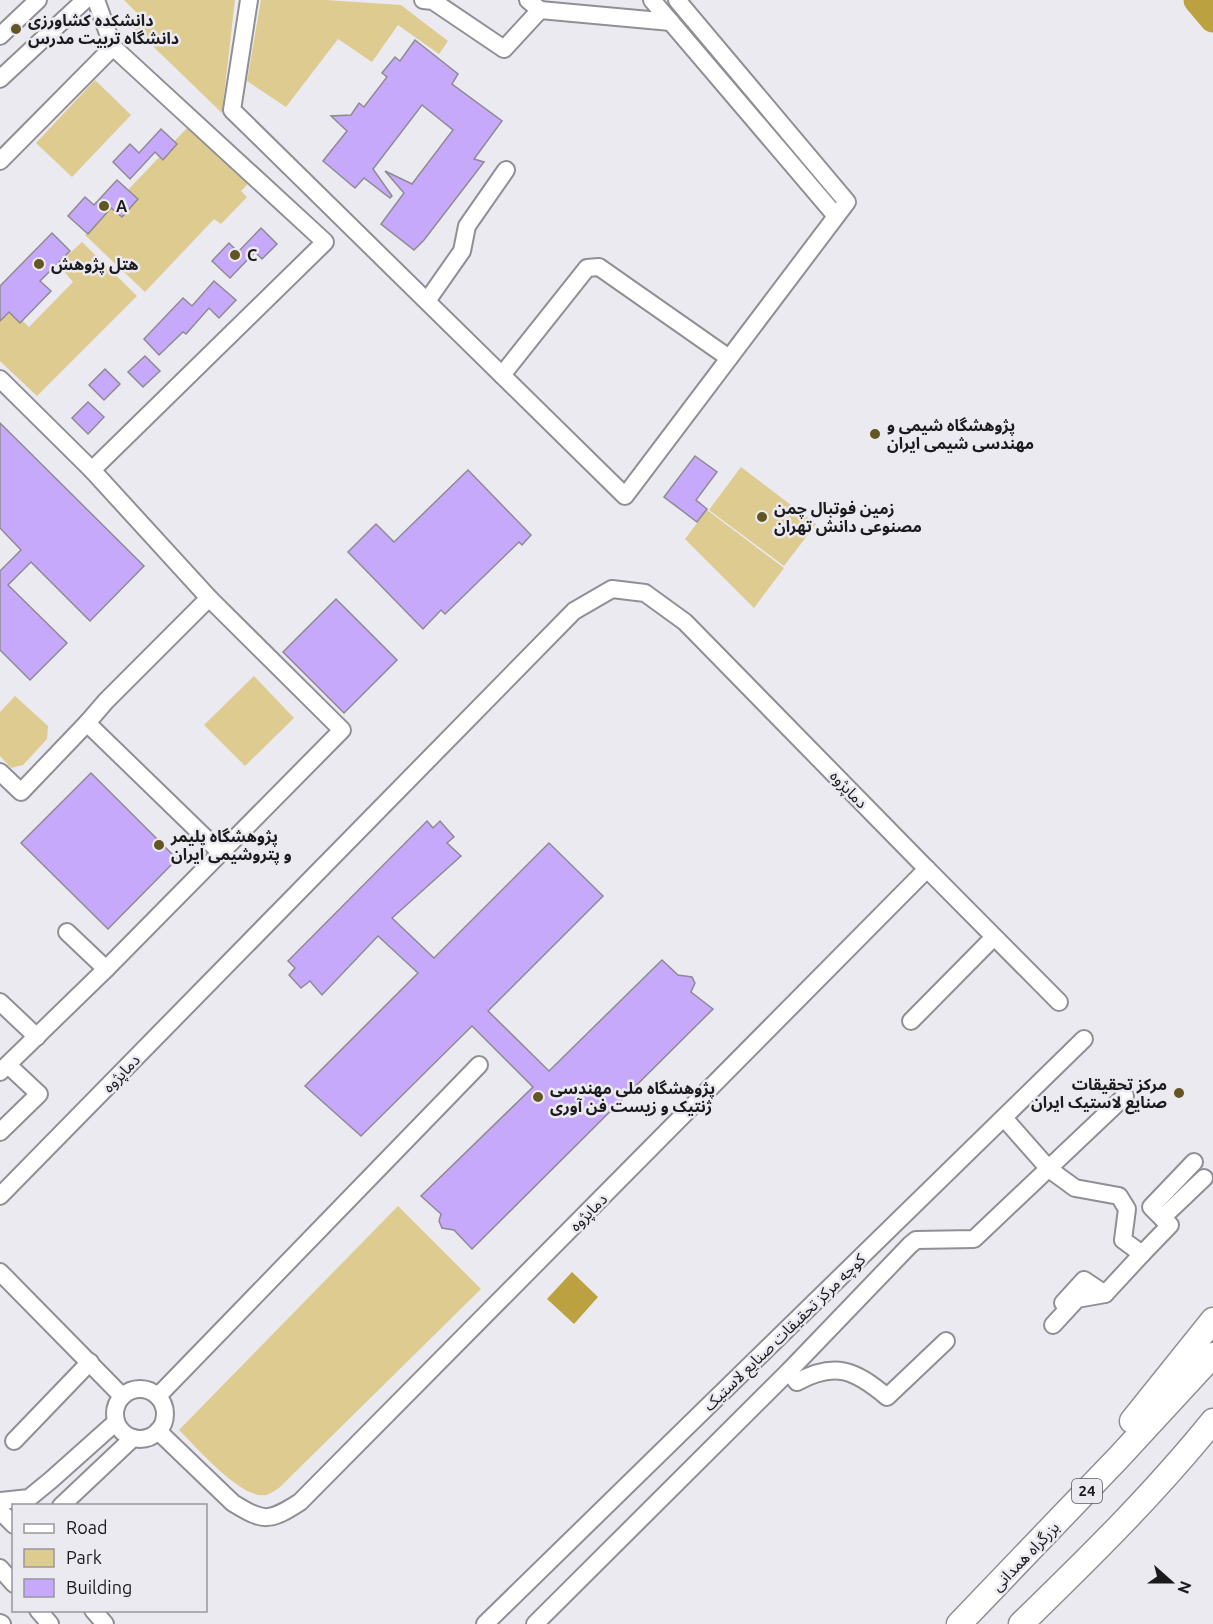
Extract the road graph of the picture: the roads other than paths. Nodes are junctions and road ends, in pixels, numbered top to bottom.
1 (39, 0) edge
2 (85, 0) edge
3 (96, 0) edge
4 (249, 0) edge
5 (430, 0) edge
6 (652, 0) edge
7 (677, 0) edge
8 (534, 5) edge
9 (671, 22) junction
10 (0, 36) edge
11 (113, 47) junction
12 (0, 79) edge
13 (0, 160) edge
14 (506, 170) dead end
15 (836, 216) junction
16 (427, 301) junction
17 (729, 358) junction
18 (502, 375) junction
19 (0, 379) edge
20 (92, 470) junction
21 (209, 598) junction
22 (87, 723) junction
23 (0, 772) edge
24 (221, 853) junction
25 (927, 869) junction
26 (67, 932) dead end
27 (994, 937) junction
28 (106, 969) junction
29 (0, 1002) edge
30 (1059, 1002) dead end
31 (911, 1021) dead end
32 (37, 1037) junction
33 (1084, 1039) dead end
34 (479, 1065) dead end
35 (4, 1068) edge
36 (1125, 1096) dead end
37 (1004, 1118) junction
38 (0, 1132) edge
39 (1194, 1162) dead end
40 (1049, 1168) junction
41 (1204, 1178) dead end
42 (0, 1196) edge
43 (1162, 1218) junction
44 (1142, 1254) junction
45 (0, 1272) edge
46 (1213, 1320) edge
47 (1051, 1322) dead end
48 (946, 1341) dead end
49 (1213, 1355) edge
50 (90, 1362) junction
51 (789, 1371) junction
52 (122, 1396) junction
53 (158, 1396) junction
54 (1213, 1421) edge
55 (116, 1422) junction
56 (158, 1431) junction
57 (1213, 1436) edge
58 (133, 1438) junction
59 (14, 1441) dead end
60 (1184, 1457) junction
61 (0, 1501) edge
62 (63, 1504) edge
63 (0, 1511) edge
64 (12, 1523) edge
65 (1038, 1542) junction
66 (0, 1568) edge
67 (12, 1582) edge
68 (39, 1612) edge
69 (94, 1612) edge
70 (50, 1624) edge
71 (105, 1624) edge
72 (485, 1624) edge
73 (536, 1624) edge
74 (959, 1624) edge
75 (1021, 1624) edge

1 - 10 street
2 - 12 street
3 - 11 street
4 - 16 street
5 - 8 street
6 - 9 street
7 - 15 street
8 - 9 street
9 - 15 street
11 - 13 street
11 - 20 street
14 - 16 street
15 - 17 street
16 - 18 street
17 - 18 street
17 - 18 street
19 - 20 street
20 - 21 street
21 - 22 street
21 - 24 street
22 - 23 street
22 - 24 street
24 - 28 street
25 - 27 street
25 - 42 street, دماپژوه
25 - 56 street, دماپژوه
26 - 28 street
27 - 30 street
27 - 31 street
28 - 32 street
29 - 32 street
32 - 35 street
33 - 37 street, کوچه مرکز تحقیقات صنایع لاستیک
34 - 53 street
35 - 38 street
36 - 40 street
37 - 40 street
37 - 72 street, کوچه مرکز تحقیقات صنایع لاستیک
39 - 43 street
40 - 44 street
40 - 51 street
41 - 43 street
43 - 44 street
44 - 47 street
45 - 50 street
46 - 65 highway
48 - 51 street
49 - 65 highway, بزرگراه همدانی / 24
50 - 52 street
50 - 59 street
51 - 73 street
52 - 53 street
52 - 55 street
53 - 56 street
54 - 60 highway
55 - 58 street
55 - 61 street
56 - 58 street
57 - 60 highway
58 - 62 street
60 - 75 highway
63 - 64 street
65 - 74 highway, بزرگراه همدانی / 24
66 - 67 street
68 - 70 street
69 - 71 street

